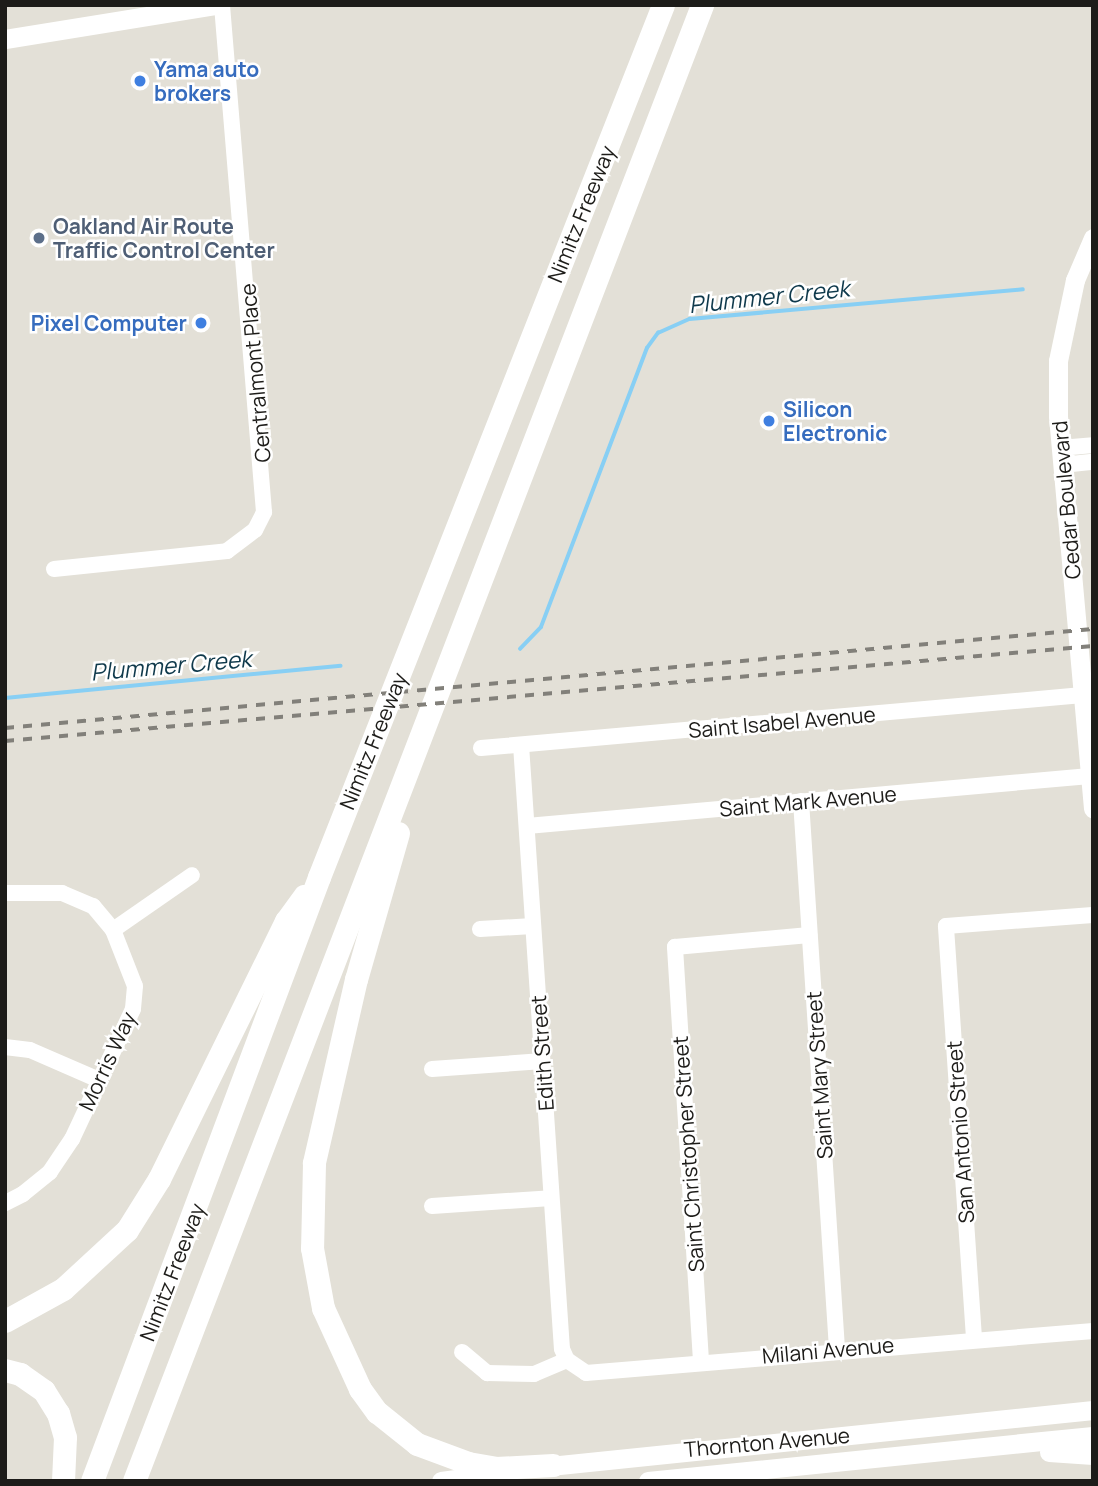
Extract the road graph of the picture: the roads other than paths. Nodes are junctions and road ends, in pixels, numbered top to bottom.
1 (216, 5) edge
2 (222, 5) edge
3 (663, 5) edge
4 (702, 5) edge
5 (5, 39) edge
6 (1093, 238) edge
7 (1093, 444) edge
8 (1061, 457) junction
9 (1093, 463) edge
10 (54, 569) dead end
11 (445, 672) junction
12 (1083, 695) junction
13 (521, 745) junction
14 (481, 748) dead end
15 (1090, 776) junction
16 (801, 801) junction
17 (1093, 808) edge
18 (527, 826) junction
19 (192, 874) dead end
20 (319, 877) junction
21 (5, 893) edge
22 (1093, 915) edge
23 (533, 926) junction
24 (480, 929) dead end
25 (113, 930) junction
26 (809, 935) junction
27 (5, 1047) edge
28 (543, 1061) junction
29 (432, 1069) dead end
30 (99, 1080) junction
31 (551, 1198) junction
32 (5, 1203) edge
33 (432, 1206) dead end
34 (209, 1293) junction
35 (5, 1321) edge
36 (1093, 1331) edge
37 (974, 1338) junction
38 (837, 1349) junction
39 (462, 1352) dead end
40 (567, 1360) junction
41 (701, 1361) junction
42 (5, 1370) edge
43 (1093, 1410) edge
44 (1093, 1436) edge
45 (1032, 1445) junction
46 (1093, 1455) edge
47 (553, 1465) junction
48 (63, 1481) edge
49 (92, 1481) edge
50 (134, 1481) edge
51 (151, 1481) edge
52 (441, 1481) edge
53 (648, 1481) edge

1 - 5 main road
2 - 10 street, Centralmont Place
3 - 20 highway, Nimitz Freeway
4 - 11 highway, Nimitz Freeway
6 - 8 main road, Cedar Boulevard
7 - 8 street
8 - 9 street
8 - 12 main road, Cedar Boulevard
11 - 34 highway, Nimitz Freeway
11 - 47 highway
12 - 13 street, Saint Isabel Avenue
12 - 15 main road, Cedar Boulevard
13 - 14 street, Saint Isabel Avenue
13 - 18 street, Edith Street
15 - 16 street, Saint Mark Avenue
15 - 17 main road, Cedar Boulevard
16 - 18 street, Saint Mark Avenue
16 - 26 street, Saint Mary Street
18 - 23 street, Edith Street
19 - 25 street
20 - 35 highway
20 - 49 highway, Nimitz Freeway
21 - 25 street, Morris Way
22 - 37 street, San Antonio Street
23 - 24 street
23 - 28 street, Edith Street
25 - 30 street, Morris Way
26 - 38 street, Saint Mary Street
26 - 41 street, Saint Christopher Street
27 - 30 street
28 - 29 street
28 - 31 street, Edith Street
30 - 32 street, Morris Way
31 - 33 street
31 - 40 street, Edith Street
34 - 50 highway, Nimitz Freeway
34 - 51 highway
36 - 37 street, Milani Avenue
37 - 38 street, Milani Avenue
38 - 41 street, Milani Avenue
39 - 40 street
40 - 41 street, Milani Avenue
42 - 48 highway
43 - 47 main road, Thornton Avenue
44 - 45 main road, Thornton Avenue
45 - 46 main road
45 - 53 main road, Thornton Avenue
47 - 52 main road, Thornton Avenue

